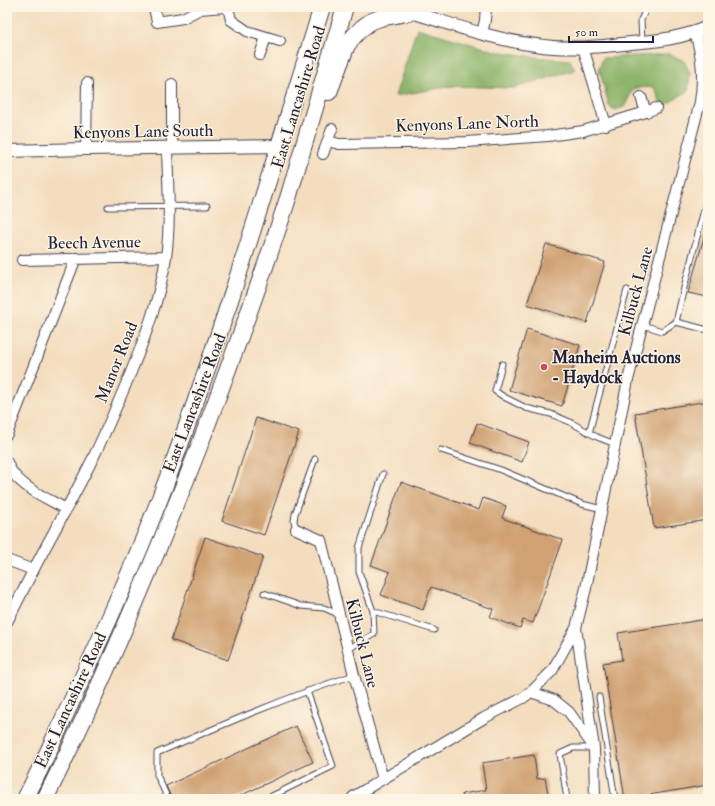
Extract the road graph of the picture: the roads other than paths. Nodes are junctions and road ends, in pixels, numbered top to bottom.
1 (154, 7) edge
2 (224, 7) edge
3 (228, 7) edge
4 (322, 7) edge
5 (345, 7) edge
6 (486, 7) edge
7 (647, 7) edge
8 (212, 8) edge
9 (409, 11) edge
10 (708, 27) edge
11 (695, 32) junction
12 (482, 34) junction
13 (266, 37) junction
14 (280, 41) dead end
15 (642, 42) junction
16 (583, 47) junction
17 (260, 55) dead end
18 (87, 83) dead end
19 (172, 84) dead end
20 (641, 97) dead end
21 (704, 104) edge
22 (656, 108) dead end
23 (646, 112) junction
24 (606, 124) junction
25 (332, 129) dead end
26 (328, 141) junction
27 (279, 146) junction
28 (170, 148) junction
29 (86, 149) junction
30 (7, 151) edge
31 (323, 154) dead end
32 (708, 194) edge
33 (288, 196) junction
34 (168, 206) junction
35 (207, 206) dead end
36 (108, 207) dead end
37 (166, 257) junction
38 (76, 258) junction
39 (22, 260) dead end
40 (627, 290) dead end
41 (676, 322) junction
42 (643, 325) junction
43 (708, 330) edge
44 (502, 364) dead end
45 (589, 433) junction
46 (7, 434) edge
47 (615, 444) junction
48 (441, 450) dead end
49 (315, 459) dead end
50 (7, 462) edge
51 (383, 474) dead end
52 (66, 509) junction
53 (602, 509) junction
54 (296, 529) joint
55 (7, 560) edge
56 (33, 570) junction
57 (264, 593) dead end
58 (373, 611) junction
59 (339, 614) junction
60 (7, 622) edge
61 (576, 628) junction
62 (434, 630) dead end
63 (348, 649) junction
64 (354, 675) junction
65 (307, 691) junction
66 (532, 692) junction
67 (599, 697) dead end
68 (594, 748) junction
69 (383, 779) junction
70 (47, 794) edge
71 (353, 797) dead end
72 (26, 798) edge
73 (168, 799) edge
74 (266, 799) edge
75 (567, 799) edge
76 (596, 799) edge
77 (615, 799) edge

1 - 8 street
2 - 8 street
3 - 13 street
4 - 27 highway, East Lancashire Road
5 - 33 highway, East Lancashire Road
6 - 12 street
7 - 15 lane
9 - 12 street
9 - 33 highway
10 - 11 street
11 - 15 street
11 - 21 street, Kilbuck Lane
12 - 16 street
13 - 14 street
13 - 17 street
15 - 16 street
16 - 24 street
18 - 29 street
19 - 28 street, Manor Road
20 - 23 street
21 - 42 street, Kilbuck Lane
22 - 23 street, Kenyons Lane North
23 - 24 street, Kenyons Lane North
24 - 26 street, Kenyons Lane North
25 - 26 street
26 - 31 street
27 - 28 street, Kenyons Lane South
27 - 72 highway, East Lancashire Road
28 - 29 street, Kenyons Lane South
28 - 34 street, Manor Road
29 - 30 street, Kenyons Lane South
32 - 41 lane
33 - 70 highway, East Lancashire Road
34 - 35 lane
34 - 36 lane
34 - 37 street, Manor Road
37 - 38 street, Beech Avenue
37 - 52 street, Manor Road
38 - 39 street, Beech Avenue
38 - 46 street
40 - 45 lane
41 - 42 lane
41 - 43 lane
42 - 47 street, Kilbuck Lane
44 - 45 lane
45 - 47 lane
47 - 53 street, Kilbuck Lane
48 - 53 lane
49 - 54 lane
50 - 52 street
51 - 58 lane
52 - 56 street, Manor Road
53 - 61 street, Kilbuck Lane
54 - 59 street, Kilbuck Lane
55 - 56 street
56 - 60 street, Manor Road
57 - 59 lane
58 - 62 lane
58 - 63 lane
59 - 63 street, Kilbuck Lane
61 - 66 street, Kilbuck Lane
61 - 68 street, Kilbuck Lane
63 - 64 street, Kilbuck Lane
64 - 65 lane
64 - 69 street, Kilbuck Lane
65 - 73 lane
65 - 74 lane
66 - 68 street
66 - 69 street, Kilbuck Lane
67 - 77 lane
68 - 75 lane
68 - 76 street, Kilbuck Lane
69 - 71 street, Kilbuck Lane

